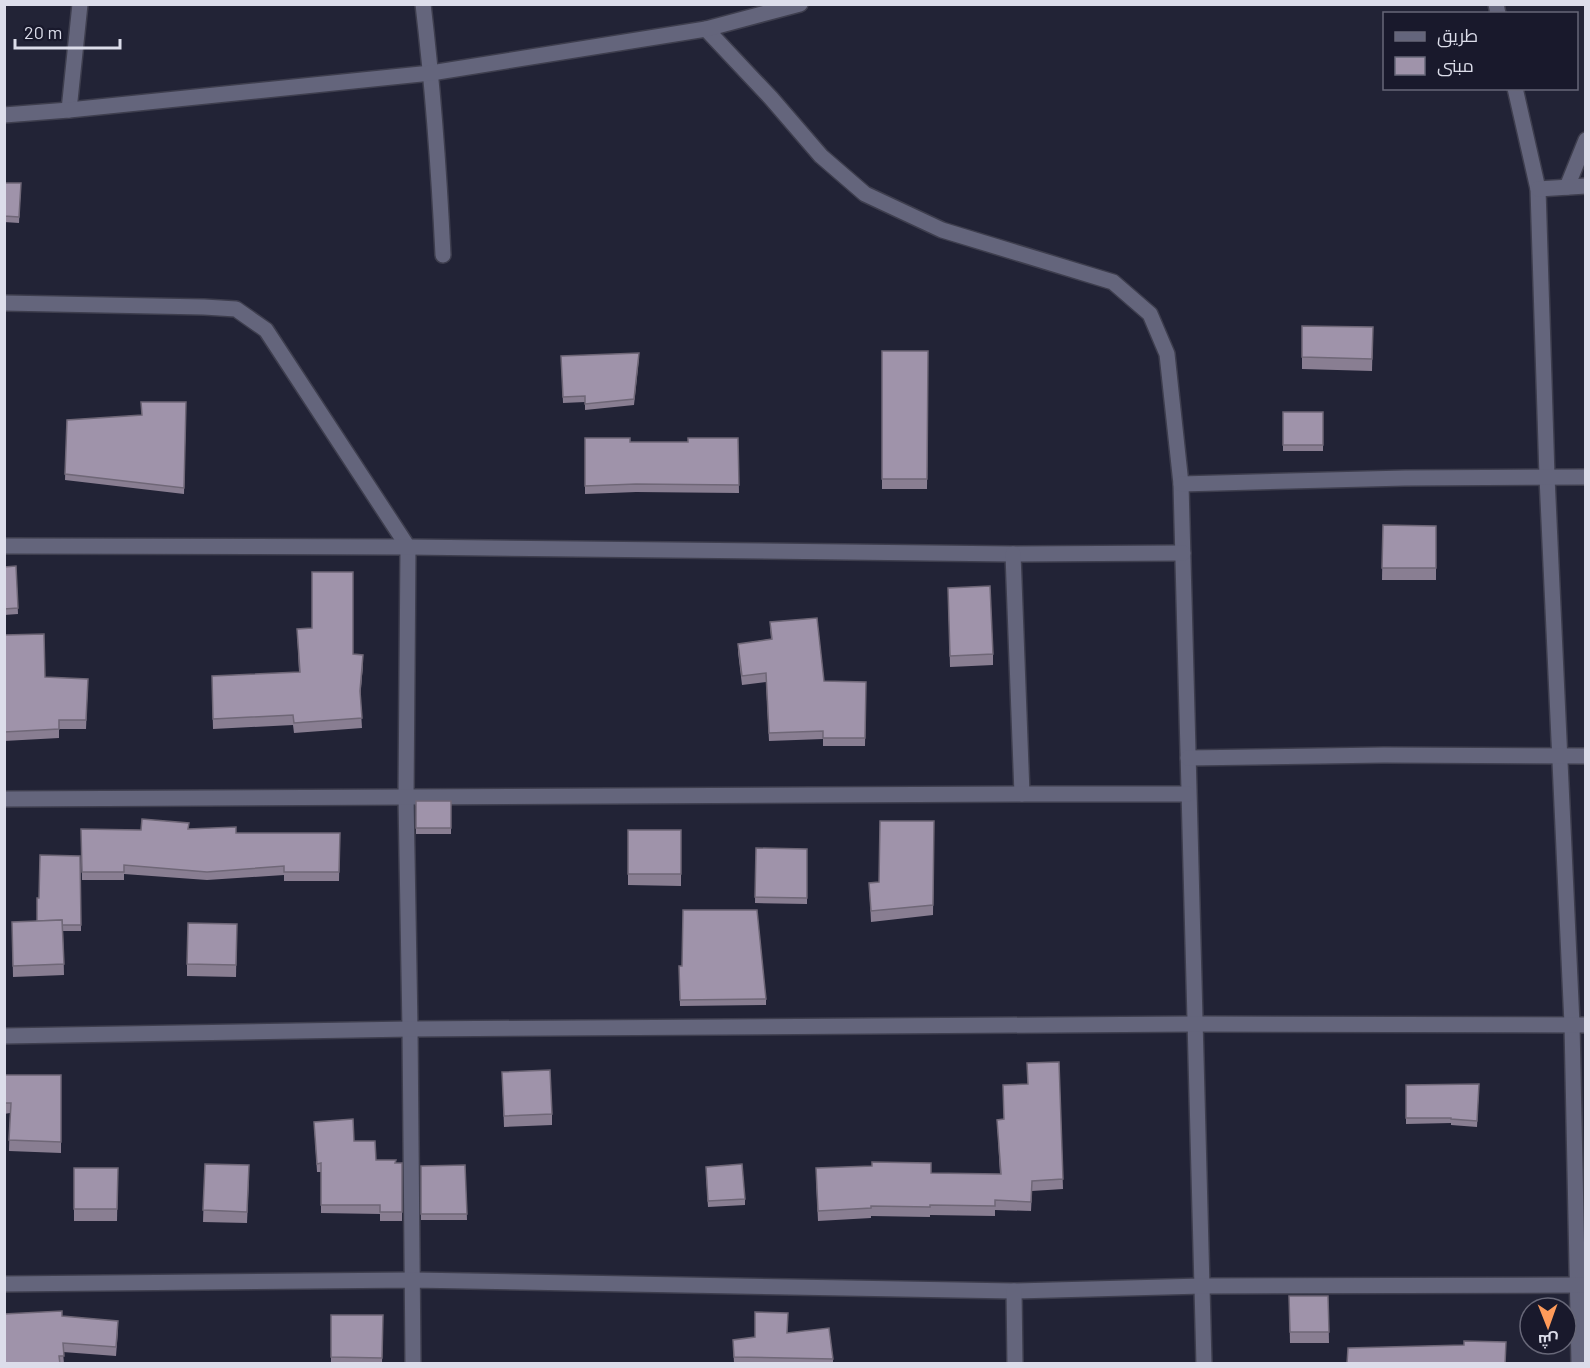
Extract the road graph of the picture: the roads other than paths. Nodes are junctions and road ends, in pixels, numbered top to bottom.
1 (80, 4) edge
2 (423, 4) edge
3 (800, 4) edge
4 (706, 29) junction
5 (431, 73) junction
6 (1515, 90) edge
7 (69, 110) junction
8 (4, 115) edge
9 (1586, 140) edge
10 (1586, 186) edge
11 (1567, 187) junction
12 (1538, 189) junction
13 (443, 255) dead end
14 (4, 303) edge
15 (1547, 477) junction
16 (1586, 477) edge
17 (1181, 484) junction
18 (4, 546) edge
19 (408, 547) junction
20 (1013, 554) junction
21 (1183, 554) junction
22 (1560, 756) junction
23 (1586, 756) edge
24 (1188, 758) junction
25 (1022, 794) junction
26 (1188, 794) junction
27 (406, 797) junction
28 (4, 799) edge
29 (1194, 1024) junction
30 (1579, 1025) edge
31 (410, 1029) junction
32 (4, 1036) edge
33 (413, 1280) junction
34 (4, 1284) edge
35 (1582, 1285) edge
36 (1202, 1286) junction
37 (1014, 1291) junction
38 (412, 1364) edge
39 (1015, 1364) edge
40 (1204, 1364) edge
41 (1579, 1364) edge

1 - 7 street
2 - 5 street
3 - 4 street
4 - 5 street
4 - 17 street
5 - 7 street
5 - 13 street
6 - 12 street
7 - 8 street
9 - 11 street
10 - 11 street
11 - 12 street
12 - 15 street
14 - 19 street
15 - 16 street
15 - 17 street
15 - 22 street
17 - 21 street
18 - 19 street
19 - 20 street
19 - 27 street
20 - 21 street
20 - 25 street
21 - 24 street
22 - 23 street
22 - 24 street
22 - 30 street
24 - 26 street
25 - 26 street
25 - 27 street
26 - 29 street
27 - 28 street
27 - 31 street
29 - 30 street
29 - 31 street
29 - 36 street
30 - 35 street
31 - 32 street
31 - 33 street
33 - 34 street
33 - 37 street
33 - 38 street
35 - 36 street
35 - 41 street
36 - 37 street
36 - 40 street
37 - 39 street

